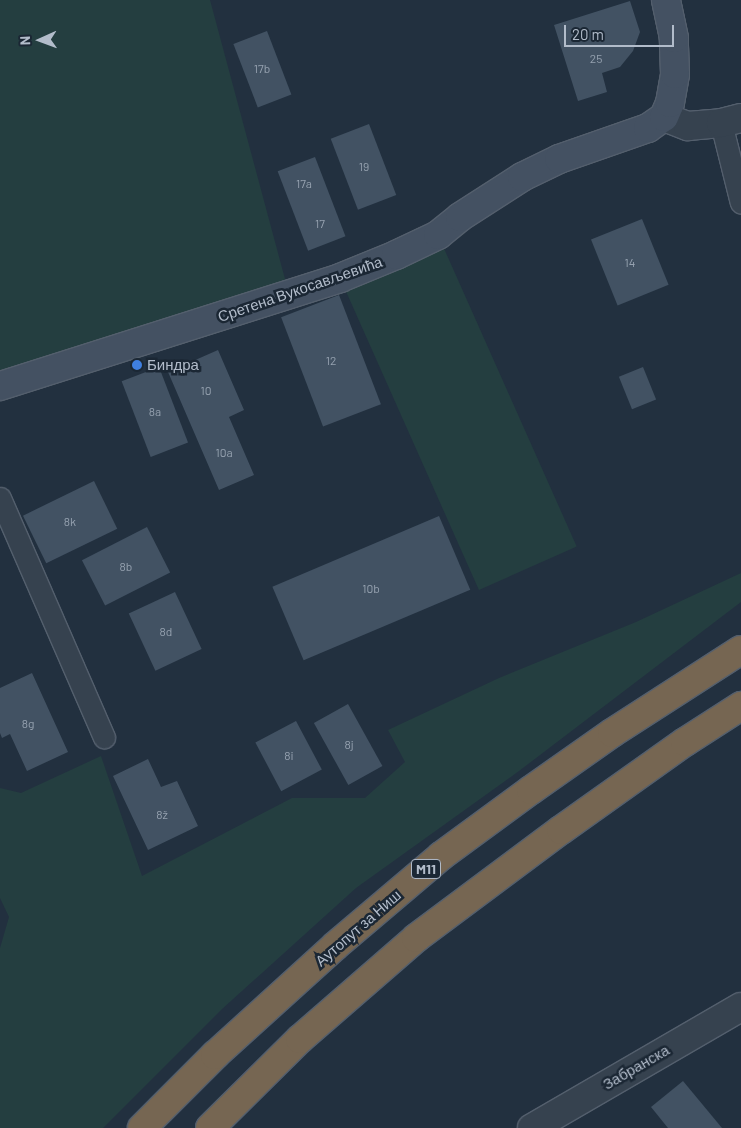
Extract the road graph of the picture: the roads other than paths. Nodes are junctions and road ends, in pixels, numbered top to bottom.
1 (666, 0) edge
2 (664, 117) junction
3 (731, 121) edge
4 (741, 202) edge
5 (0, 386) edge
6 (0, 498) edge
7 (741, 650) edge
8 (741, 706) edge
9 (104, 737) dead end
10 (741, 1007) edge
11 (142, 1128) edge
12 (210, 1128) edge
13 (532, 1128) edge

1 - 2 street
2 - 3 street
2 - 5 street, Сретена Вукосављевића
3 - 4 lane
6 - 9 lane
7 - 11 highway, Аутопут за Ниш / M11
8 - 12 highway
10 - 13 street, Забранска

